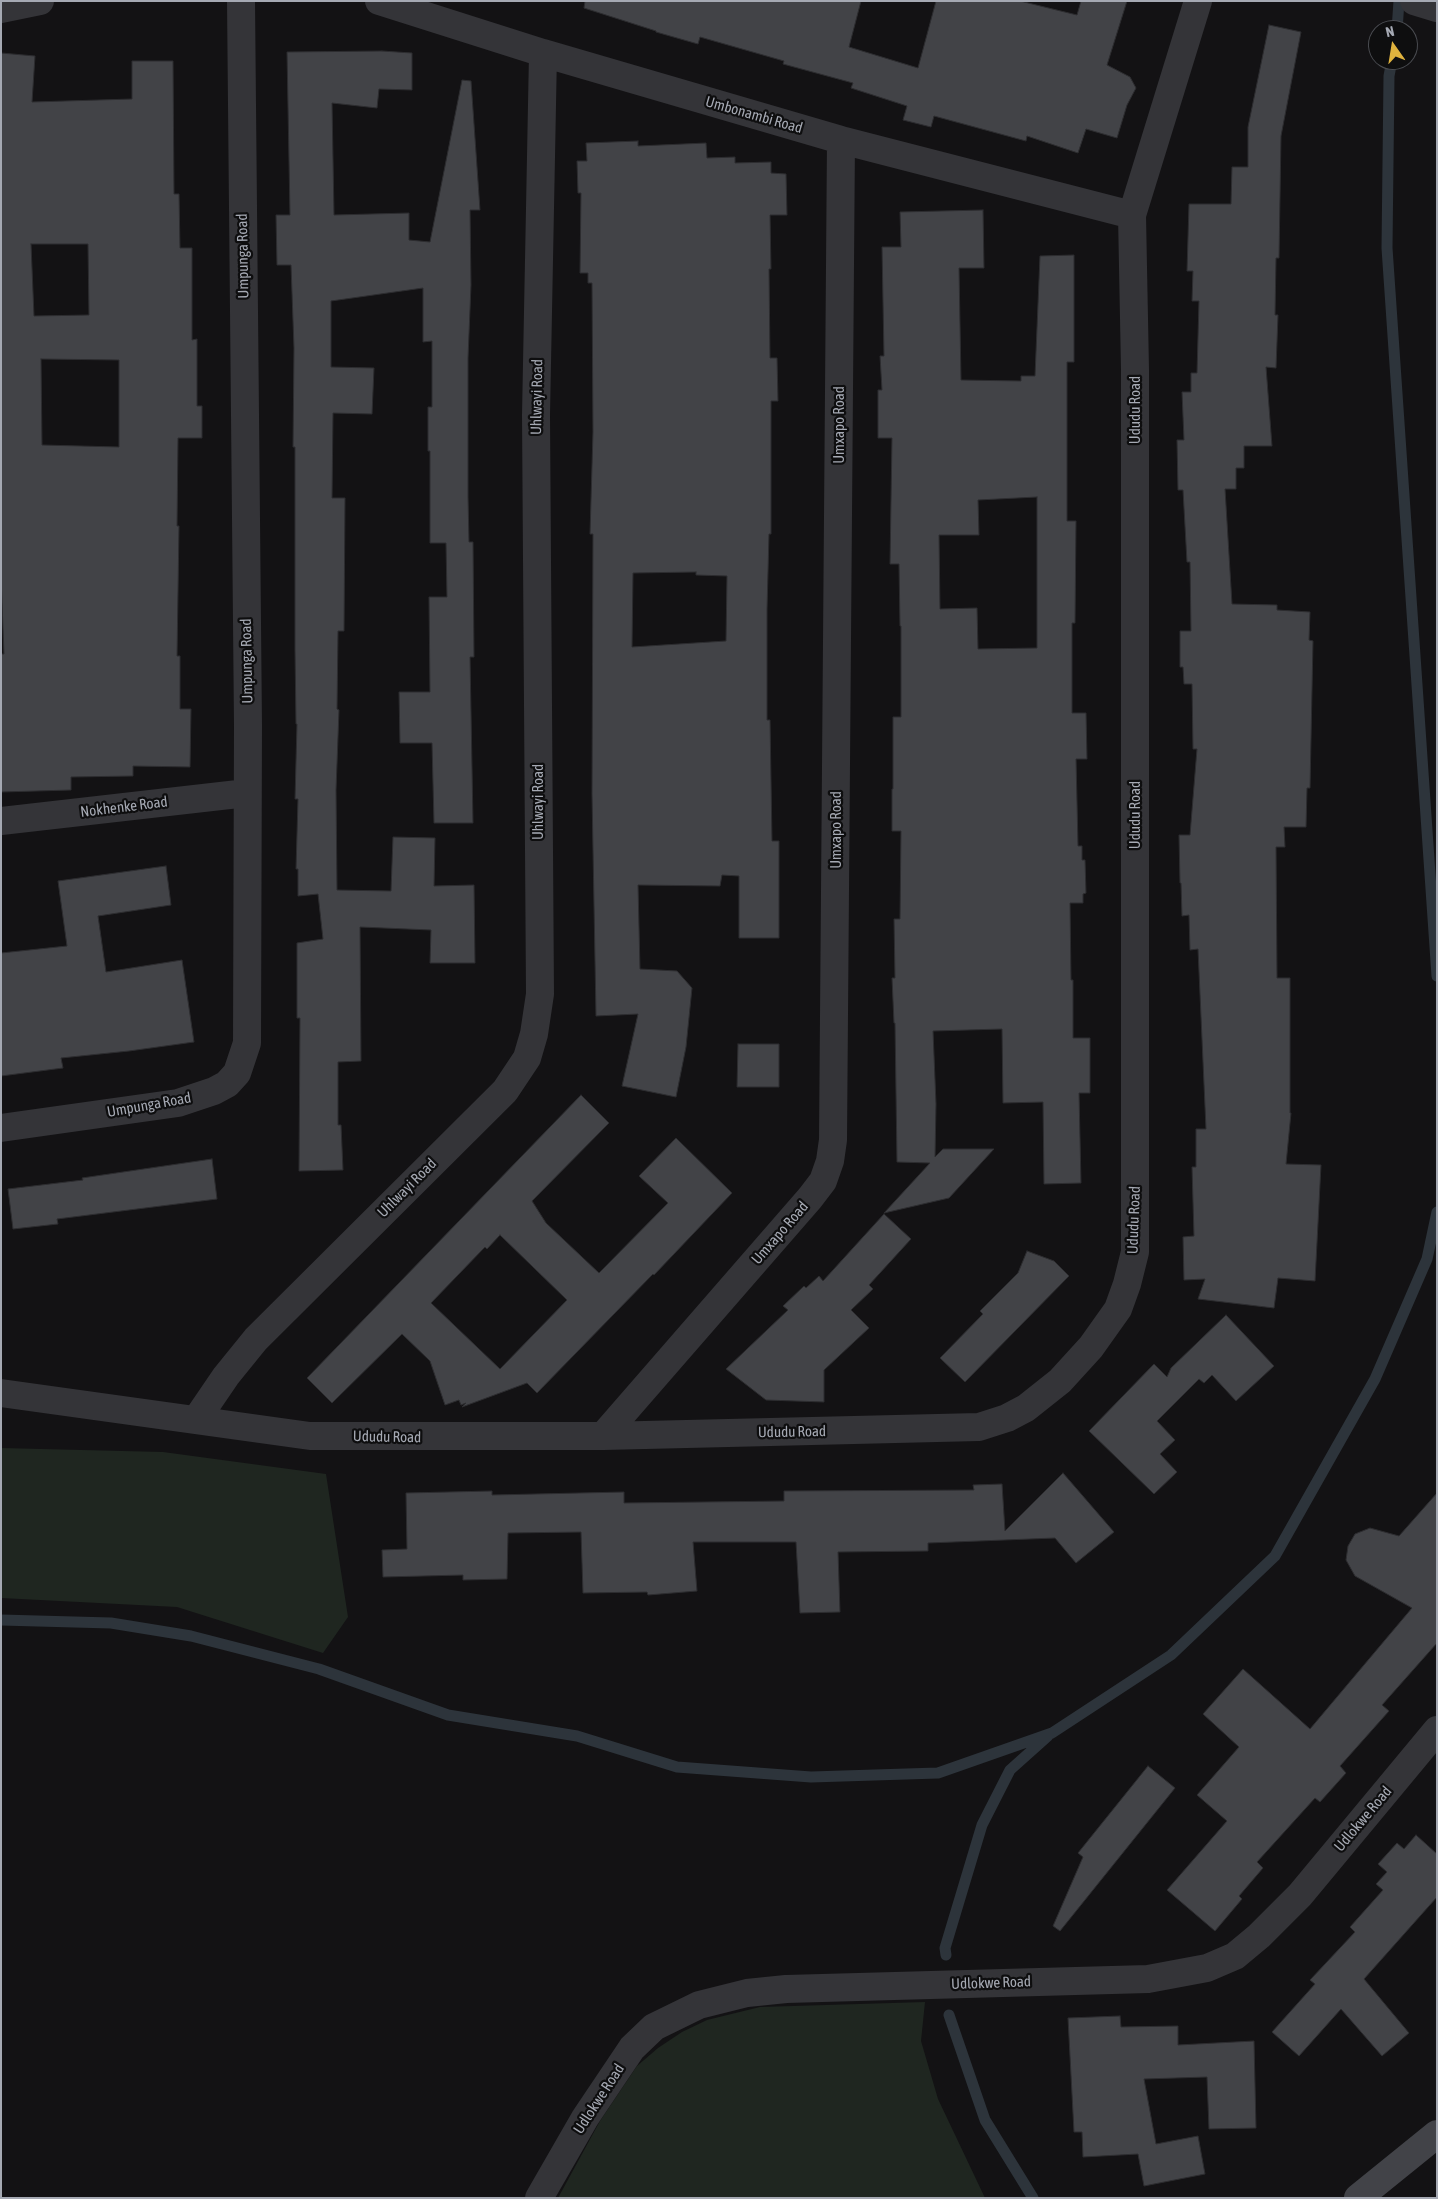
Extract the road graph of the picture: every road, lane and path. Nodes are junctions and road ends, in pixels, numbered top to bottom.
1 (40, 1) edge
2 (241, 1) edge
3 (379, 1) edge
4 (1198, 1) edge
5 (1414, 1) edge
6 (1437, 8) edge
7 (1, 9) edge
8 (543, 53) junction
9 (841, 140) junction
10 (1132, 215) junction
11 (247, 793) junction
12 (1, 822) edge
13 (1, 1128) edge
14 (1, 1393) edge
15 (196, 1420) junction
16 (604, 1436) junction
17 (1437, 1730) edge
18 (1437, 2134) edge
19 (539, 2198) edge
20 (1358, 2198) edge

1 - 7 street
2 - 11 street, Umpunga Road
3 - 8 street, Umbonambi Road
4 - 10 street, Ududu Road
5 - 6 street
8 - 9 street, Umbonambi Road
8 - 15 street, Uhlwayi Road
9 - 10 street, Umbonambi Road
9 - 16 street, Umxapo Road
10 - 16 street, Ududu Road
11 - 12 street, Nokhenke Road
11 - 13 street, Umpunga Road
14 - 15 street, Ududu Road
15 - 16 street, Ududu Road
17 - 19 street, Udlokwe Road
18 - 20 main road

